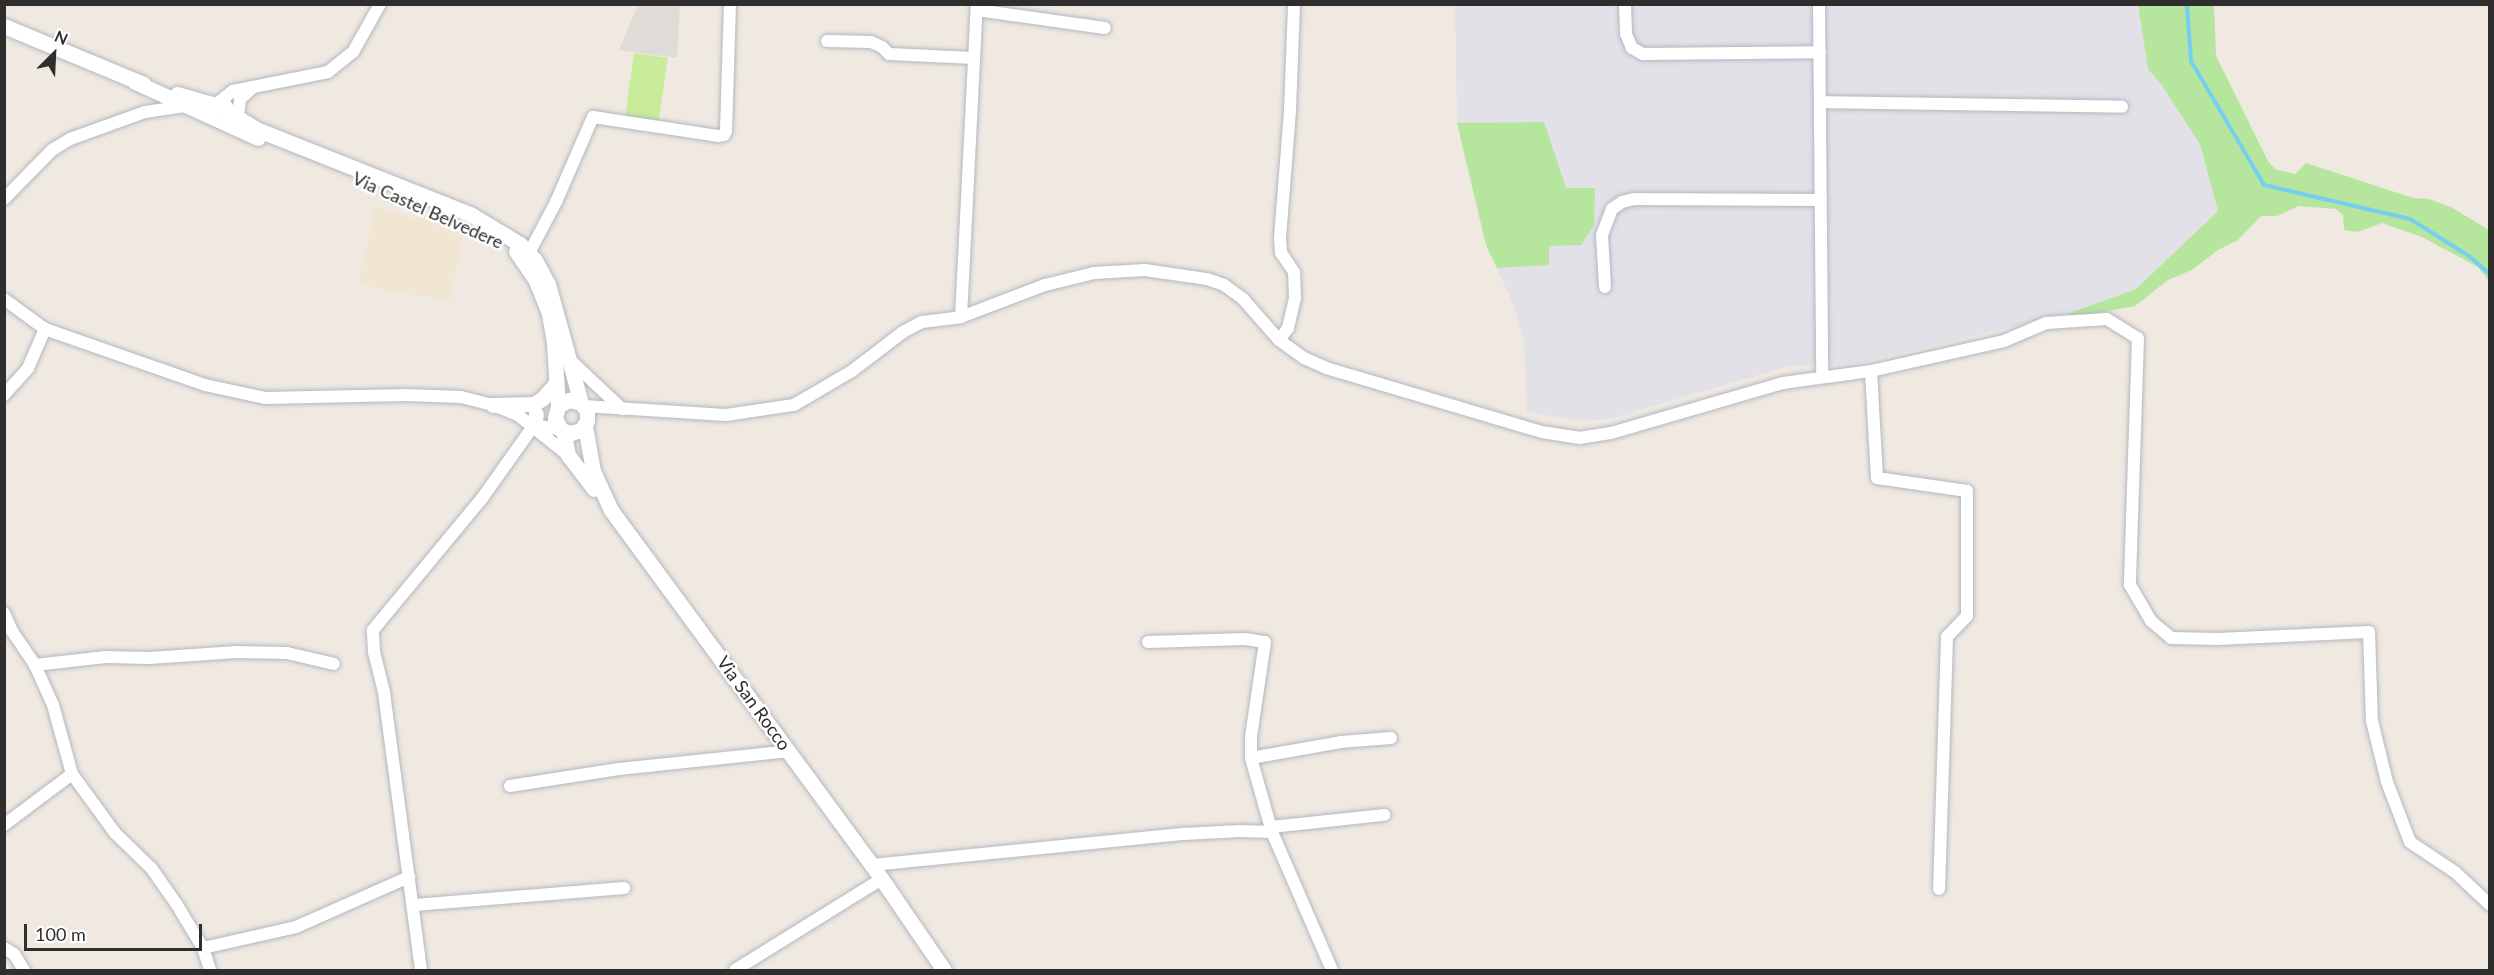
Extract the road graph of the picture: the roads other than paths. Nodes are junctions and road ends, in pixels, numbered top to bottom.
1 (380, 4) edge
2 (729, 4) edge
3 (1294, 4) edge
4 (1624, 4) edge
5 (1820, 4) edge
6 (977, 7) edge
7 (4, 26) edge
8 (1105, 28) dead end
9 (827, 41) dead end
10 (1820, 52) junction
11 (974, 58) junction
12 (135, 82) junction
13 (252, 88) junction
14 (1820, 102) junction
15 (185, 106) junction
16 (2122, 107) dead end
17 (223, 115) junction
18 (4, 200) edge
19 (1821, 200) junction
20 (529, 253) junction
21 (1605, 287) dead end
22 (4, 299) edge
23 (961, 317) junction
24 (45, 329) junction
25 (1279, 340) junction
26 (569, 359) junction
27 (1871, 371) junction
28 (1822, 377) junction
29 (556, 383) junction
30 (4, 395) edge
31 (493, 405) junction
32 (557, 407) junction
33 (622, 409) junction
34 (584, 414) junction
35 (535, 419) junction
36 (562, 430) junction
37 (568, 455) junction
38 (611, 510) junction
39 (4, 613) edge
40 (8, 632) edge
41 (1148, 642) dead end
42 (334, 664) dead end
43 (36, 666) junction
44 (1391, 738) dead end
45 (789, 751) junction
46 (1251, 758) junction
47 (72, 774) junction
48 (510, 786) dead end
49 (1384, 815) dead end
50 (4, 825) edge
51 (1271, 829) junction
52 (872, 866) junction
53 (409, 878) junction
54 (882, 879) junction
55 (624, 888) dead end
56 (1939, 889) dead end
57 (414, 905) junction
58 (2490, 905) edge
59 (4, 948) edge
60 (203, 948) junction
61 (24, 970) edge
62 (210, 970) edge
63 (421, 970) edge
64 (735, 970) edge
65 (944, 970) edge
66 (1332, 970) edge

1 - 13 street
2 - 20 street
3 - 25 street
4 - 10 street
5 - 10 street
6 - 8 street
6 - 11 street
7 - 12 street
9 - 11 street
10 - 14 street
11 - 23 street
12 - 15 street
12 - 17 street
13 - 17 street
13 - 17 street
14 - 16 street
14 - 19 street
15 - 17 street
15 - 18 street
17 - 20 street
17 - 29 street, Via Castel Belvedere
19 - 21 street
19 - 28 street
20 - 26 street, Via San Rocco
22 - 24 street
23 - 25 street
23 - 33 street
24 - 30 street
24 - 31 street
25 - 28 street
26 - 33 street
26 - 34 street, Via San Rocco
27 - 28 street
27 - 56 street
27 - 58 street
29 - 31 street
29 - 32 street, Via Castel Belvedere
31 - 35 street
32 - 34 street
32 - 35 street
32 - 36 street
33 - 34 street
34 - 36 street
34 - 38 street, Via San Rocco
35 - 36 street
35 - 37 street
35 - 53 street
36 - 37 street
37 - 38 street
38 - 45 street, Via San Rocco
39 - 40 street
40 - 43 street
41 - 46 street
42 - 43 street
43 - 47 street
44 - 46 street
45 - 48 street
45 - 52 street, Via San Rocco
46 - 51 street
47 - 50 street
47 - 60 street
49 - 51 street
51 - 52 street
51 - 66 street
52 - 54 street, Via San Rocco
53 - 57 street
53 - 60 street
54 - 64 street
54 - 65 street, Via San Rocco
55 - 57 street
57 - 63 street
59 - 61 street
60 - 62 street

